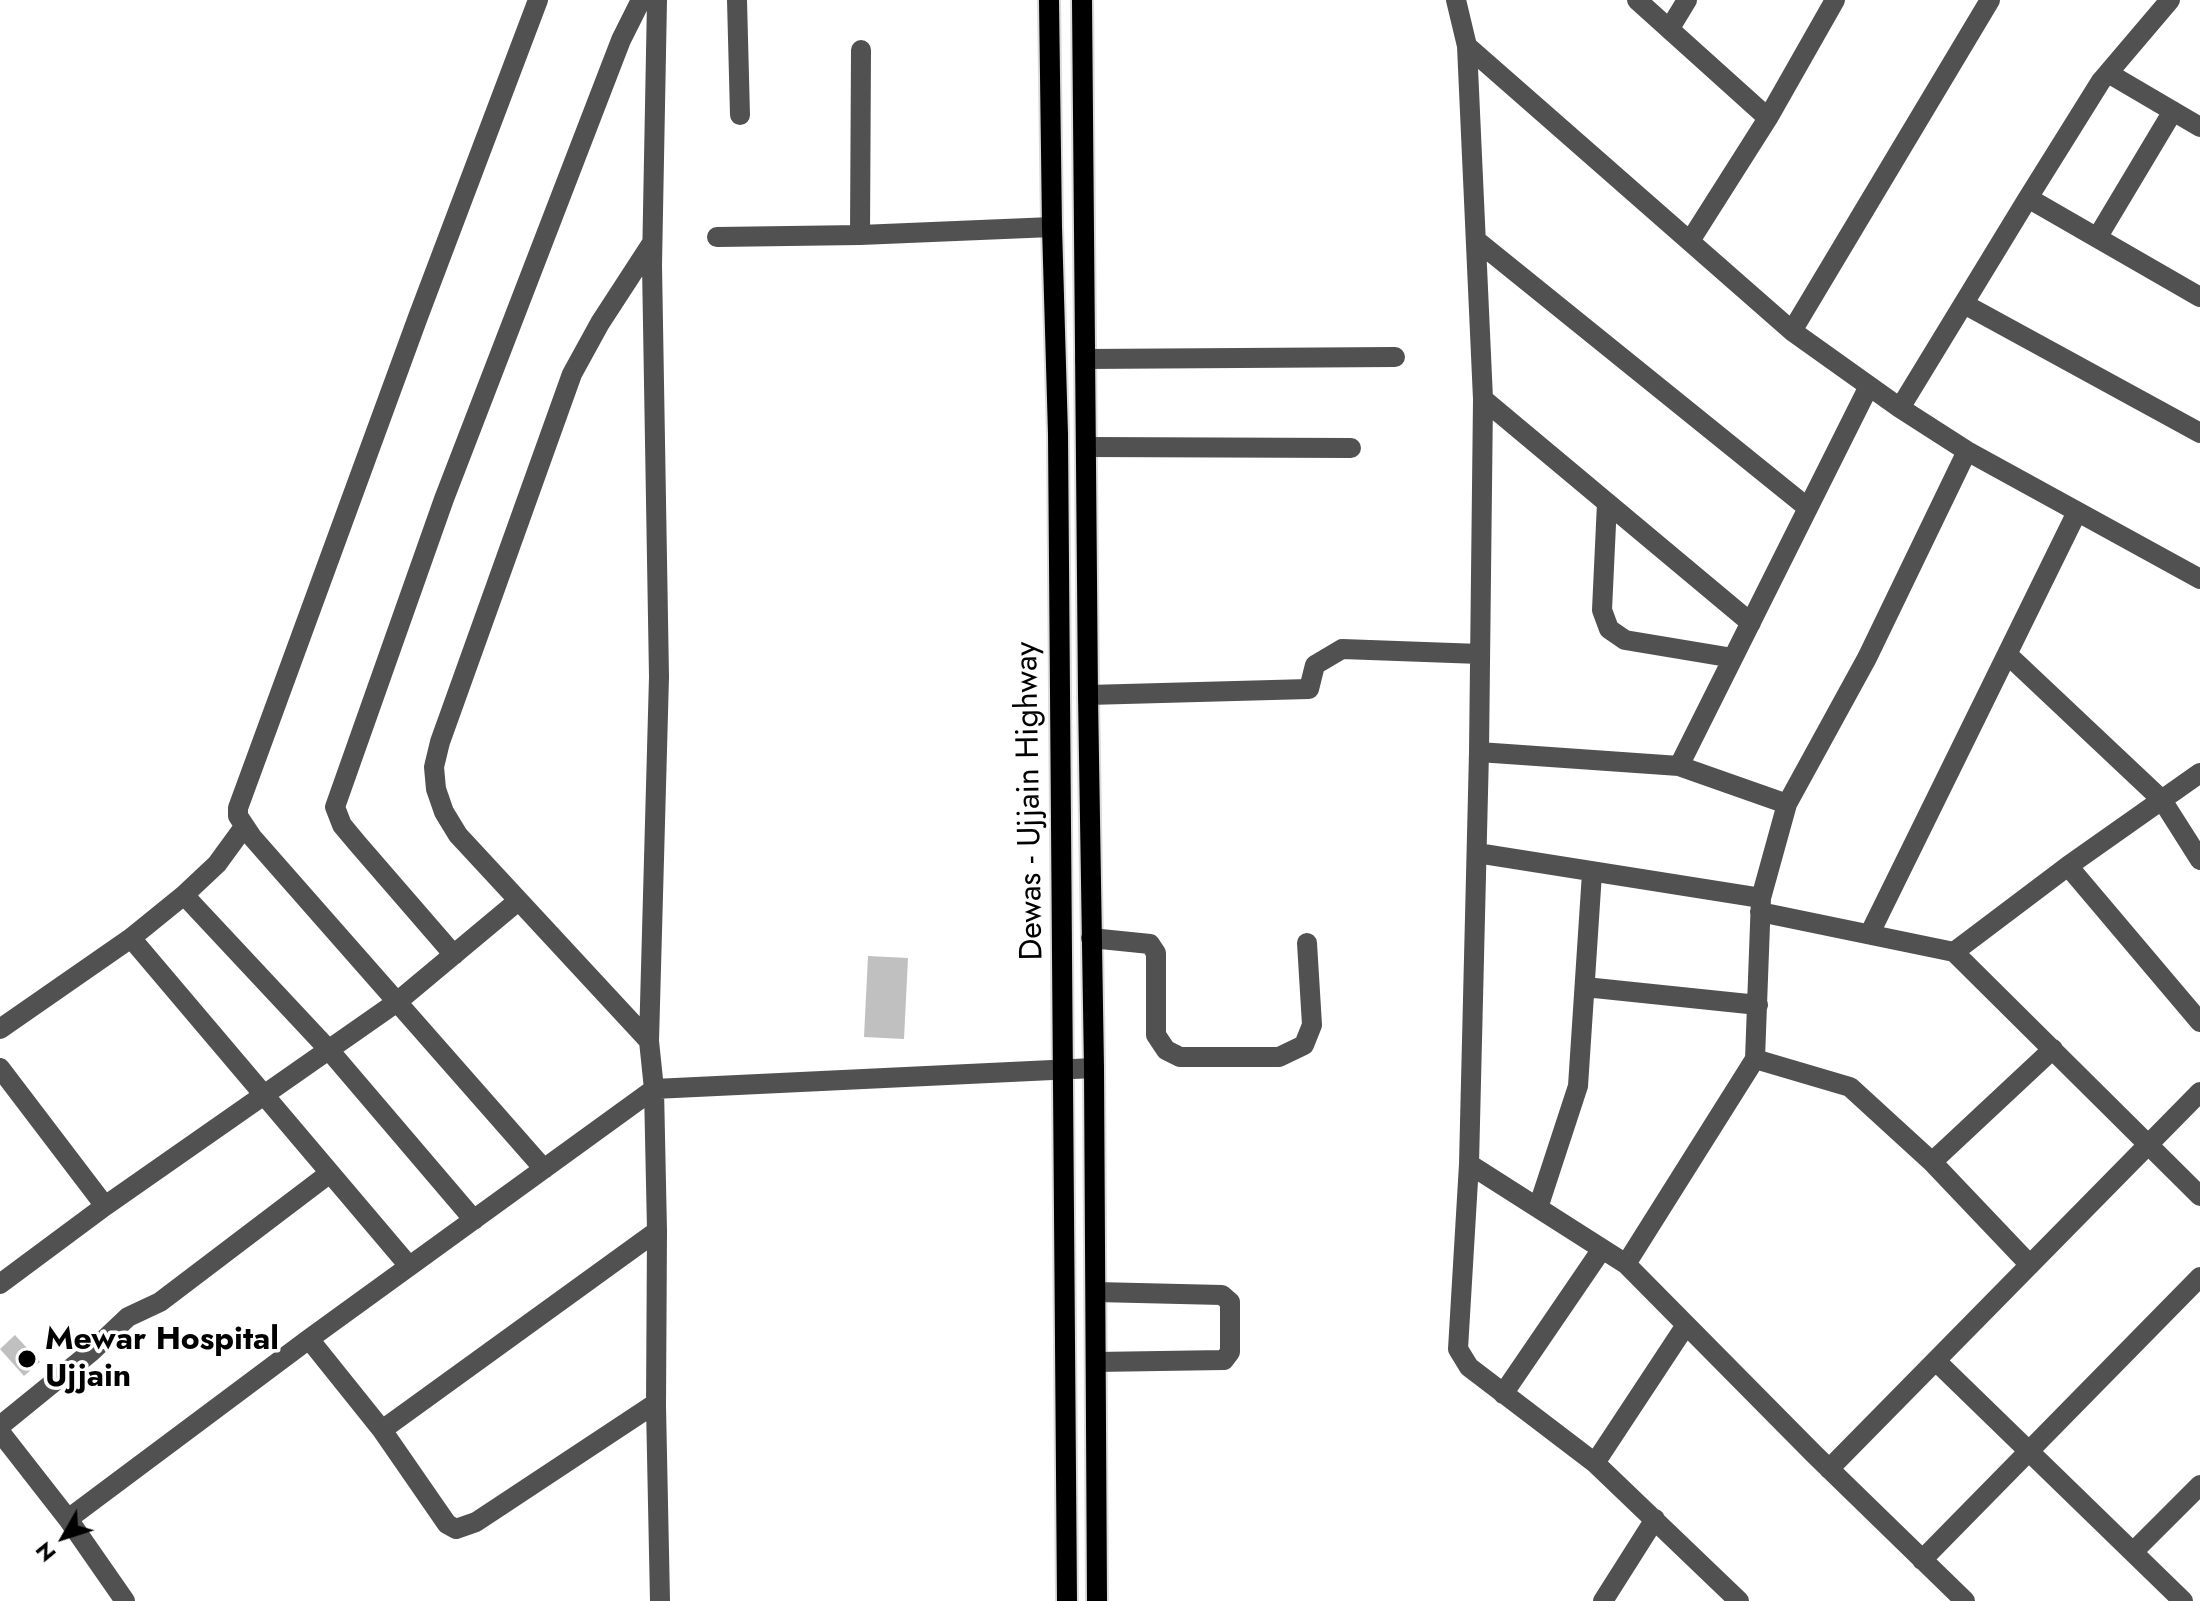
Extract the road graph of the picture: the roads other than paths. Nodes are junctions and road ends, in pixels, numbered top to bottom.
1 (538, 0) edge
2 (641, 0) edge
3 (657, 0) edge
4 (737, 0) edge
5 (1049, 0) edge
6 (1082, 0) edge
7 (1456, 0) edge
8 (1637, 0) edge
9 (1687, 0) edge
10 (1835, 0) edge
11 (2170, 0) edge
12 (1982, 3) edge
13 (1670, 28) junction
14 (1467, 46) junction
15 (861, 50) dead end
16 (2108, 73) junction
17 (2173, 111) junction
18 (740, 115) dead end
19 (1768, 118) junction
20 (2200, 127) edge
21 (2028, 198) junction
22 (1052, 227) junction
23 (860, 235) junction
24 (717, 237) dead end
25 (2097, 238) junction
26 (1476, 240) junction
27 (1690, 241) junction
28 (652, 243) junction
29 (2200, 297) edge
30 (1964, 304) junction
31 (1792, 331) junction
32 (1395, 357) dead end
33 (1085, 359) junction
34 (1869, 386) junction
35 (1483, 399) junction
36 (1900, 408) junction
37 (2200, 433) edge
38 (1087, 447) junction
39 (1351, 448) dead end
40 (1967, 451) junction
41 (1607, 503) junction
42 (1808, 508) junction
43 (2077, 512) junction
44 (2200, 579) edge
45 (1751, 623) junction
46 (1480, 654) junction
47 (2007, 654) junction
48 (1733, 658) junction
49 (1088, 695) junction
50 (1479, 752) junction
51 (1679, 766) junction
52 (2200, 773) edge
53 (2162, 800) junction
54 (1787, 804) junction
55 (244, 827) junction
56 (1477, 853) junction
57 (2200, 860) edge
58 (2068, 866) junction
59 (1592, 873) junction
60 (184, 895) junction
61 (518, 901) junction
62 (1760, 905) junction
63 (1870, 933) junction
64 (131, 938) junction
65 (1091, 938) junction
66 (1307, 943) dead end
67 (1954, 952) junction
68 (454, 955) junction
69 (1585, 987) junction
70 (397, 1002) junction
71 (1758, 1005) junction
72 (2200, 1022) edge
73 (0, 1029) edge
74 (649, 1041) junction
75 (2053, 1049) junction
76 (329, 1050) junction
77 (1755, 1059) junction
78 (0, 1068) edge
79 (1094, 1068) junction
80 (1063, 1070) junction
81 (654, 1089) junction
82 (2200, 1092) edge
83 (265, 1096) junction
84 (2149, 1144) junction
85 (1932, 1162) junction
86 (1469, 1164) junction
87 (544, 1169) junction
88 (330, 1173) junction
89 (2200, 1196) edge
90 (105, 1206) junction
91 (1538, 1208) junction
92 (474, 1220) junction
93 (657, 1231) junction
94 (1602, 1249) junction
95 (1626, 1264) junction
96 (2030, 1265) junction
97 (409, 1266) junction
98 (2200, 1277) edge
99 (0, 1284) edge
100 (1096, 1292) junction
101 (1686, 1325) junction
102 (309, 1339) junction
103 (1936, 1361) junction
104 (1096, 1362) junction
105 (1503, 1394) junction
106 (656, 1403) junction
107 (0, 1426) edge
108 (382, 1430) junction
109 (0, 1432) edge
110 (2029, 1451) junction
111 (1595, 1463) junction
112 (1829, 1469) junction
113 (2200, 1485) edge
114 (68, 1519) junction
115 (1655, 1519) junction
116 (2133, 1552) junction
117 (1922, 1560) junction
118 (125, 1601) edge
119 (660, 1601) edge
120 (1067, 1601) edge
121 (1097, 1601) edge
122 (1603, 1601) edge
123 (1739, 1601) edge
124 (1965, 1601) edge
125 (2183, 1601) edge

1 - 55 street
2 - 68 street
3 - 28 street
4 - 18 street
5 - 22 main road, Dewas - Ujjain Highway
6 - 33 main road, Dewas - Ujjain Highway
7 - 14 street
8 - 13 street
9 - 13 street
10 - 19 street
11 - 16 street
12 - 31 street
13 - 19 street
14 - 26 street
14 - 27 street
15 - 23 street
16 - 17 street
16 - 21 street
17 - 20 street
17 - 25 street
19 - 27 street
21 - 25 street
21 - 30 street
22 - 23 street
22 - 80 main road, Dewas - Ujjain Highway
23 - 24 street
25 - 29 street
26 - 35 street
26 - 42 street
27 - 31 street
28 - 61 street
28 - 74 street
30 - 36 street
30 - 37 street
31 - 34 street
32 - 33 street
33 - 38 main road, Dewas - Ujjain Highway
34 - 36 street
34 - 42 street
35 - 41 street
35 - 46 street
36 - 40 street
38 - 39 street
38 - 49 main road, Dewas - Ujjain Highway
40 - 43 street
40 - 54 street
41 - 45 street
41 - 48 street
42 - 45 street
43 - 44 street
43 - 47 street
45 - 48 street
46 - 49 street
46 - 50 street
47 - 53 street
47 - 63 street
48 - 51 street
49 - 65 main road, Dewas - Ujjain Highway
50 - 51 street
50 - 56 street
51 - 54 street
52 - 53 street
53 - 57 street
53 - 58 street
54 - 62 street
55 - 60 street
55 - 70 street
56 - 59 street
56 - 86 street
58 - 67 street
58 - 72 street
59 - 62 street
59 - 69 street
60 - 64 street
60 - 76 street
61 - 68 street
61 - 74 street
62 - 63 street
62 - 71 street
63 - 67 street
64 - 73 street
64 - 83 street
65 - 66 street
65 - 79 main road, Dewas - Ujjain Highway
67 - 75 street
68 - 70 street
69 - 71 street
69 - 91 street
70 - 76 street
70 - 87 street
71 - 77 street
74 - 81 street
75 - 84 street
75 - 85 street
76 - 83 street
76 - 92 street
77 - 85 street
77 - 95 street
78 - 90 street
79 - 80 street
79 - 100 main road, Dewas - Ujjain Highway
80 - 81 street
80 - 120 main road, Dewas - Ujjain Highway
81 - 87 street
81 - 93 street
82 - 84 street
83 - 88 street
83 - 90 street
84 - 89 street
84 - 96 street
85 - 96 street
86 - 91 street
86 - 105 street
87 - 92 street
88 - 97 street
88 - 107 street
90 - 99 street
91 - 94 street
92 - 97 street
93 - 106 street
93 - 108 street
94 - 95 street
94 - 105 street
95 - 101 street
96 - 103 street
97 - 102 street
98 - 110 street
100 - 104 main road, Dewas - Ujjain Highway
100 - 104 street
101 - 111 street
101 - 112 street
102 - 108 street
102 - 114 street
103 - 110 street
103 - 112 street
104 - 121 main road, Dewas - Ujjain Highway
105 - 111 street
106 - 108 street
106 - 119 street
109 - 114 street
110 - 116 street
110 - 117 street
111 - 115 street
112 - 117 street
113 - 116 street
114 - 118 street
115 - 122 street
115 - 123 street
116 - 125 street
117 - 124 street

